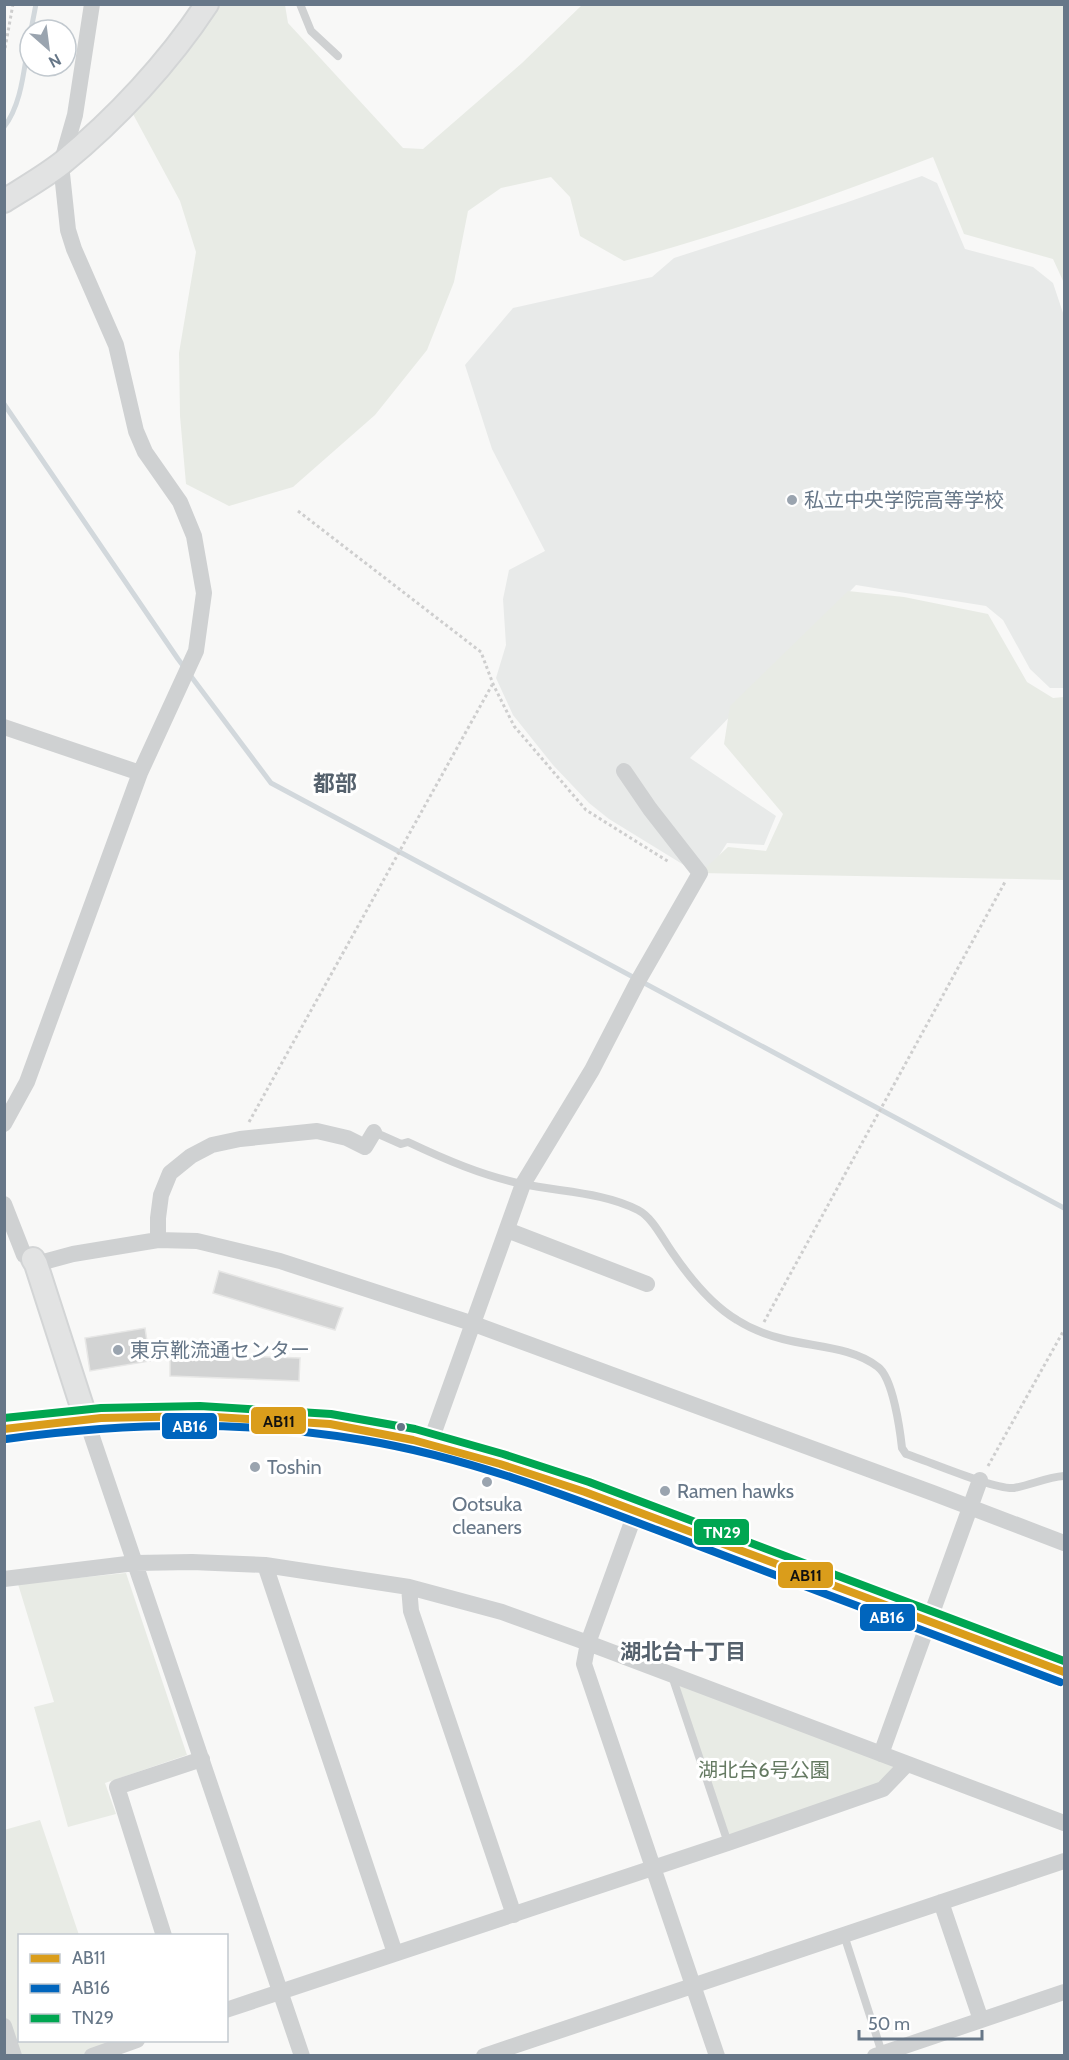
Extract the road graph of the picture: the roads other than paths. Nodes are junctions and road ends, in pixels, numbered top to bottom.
1 (92, 4) edge
2 (207, 4) edge
3 (300, 4) edge
4 (338, 56) dead end
5 (61, 164) junction
6 (4, 201) edge
7 (4, 727) edge
8 (624, 771) dead end
9 (140, 773) junction
10 (4, 1124) edge
11 (374, 1132) joint
12 (523, 1184) junction
13 (4, 1204) edge
14 (507, 1230) junction
15 (158, 1240) junction
16 (34, 1262) junction
17 (647, 1284) dead end
18 (474, 1324) junction
19 (86, 1419) junction
20 (4, 1429) edge
21 (430, 1443) junction
22 (1065, 1476) edge
23 (980, 1480) junction
24 (969, 1506) junction
25 (636, 1511) junction
26 (1065, 1543) edge
27 (135, 1563) junction
28 (265, 1565) junction
29 (4, 1579) edge
30 (409, 1587) junction
31 (929, 1622) junction
32 (588, 1643) junction
33 (1065, 1672) edge
34 (671, 1673) junction
35 (881, 1754) junction
36 (202, 1759) junction
37 (907, 1764) junction
38 (1065, 1823) edge
39 (728, 1844) junction
40 (1065, 1861) edge
41 (654, 1867) junction
42 (941, 1902) junction
43 (513, 1915) junction
44 (164, 1934) edge
45 (844, 1935) junction
46 (395, 1953) junction
47 (694, 1985) junction
48 (281, 1992) junction
49 (1065, 1992) edge
50 (228, 2009) edge
51 (981, 2020) junction
52 (4, 2026) edge
53 (131, 2042) edge
54 (879, 2054) edge
55 (14, 2055) edge
56 (92, 2055) edge
57 (302, 2055) edge
58 (484, 2055) edge
59 (717, 2055) edge

1 - 5 street
2 - 5 street
3 - 4 lane
5 - 6 street
5 - 9 street
7 - 9 street
8 - 12 street
9 - 10 street
11 - 12 lane
11 - 15 street
12 - 14 street
12 - 23 lane
13 - 16 street
14 - 17 street
14 - 18 street
15 - 16 street
15 - 18 street
16 - 19 street
18 - 21 street
18 - 24 street
19 - 20 street
19 - 21 street
19 - 27 street
21 - 25 street
22 - 23 lane
23 - 24 street
24 - 26 street
24 - 31 street
25 - 31 street
25 - 32 street
27 - 28 street
27 - 29 street
27 - 36 street
28 - 30 street
28 - 46 street
30 - 32 street
30 - 43 street
31 - 33 street
31 - 35 street
32 - 34 street
32 - 41 street
34 - 35 street
34 - 39 lane
35 - 37 street
36 - 44 street
36 - 48 street
37 - 38 street
37 - 39 street
39 - 41 street
40 - 42 street
41 - 43 street
41 - 47 street
42 - 45 street
42 - 51 street
43 - 46 street
45 - 47 street
45 - 54 lane
46 - 48 street
47 - 58 street
47 - 59 street
48 - 50 street
48 - 57 street
49 - 51 street
51 - 54 street
52 - 55 street
53 - 56 street

